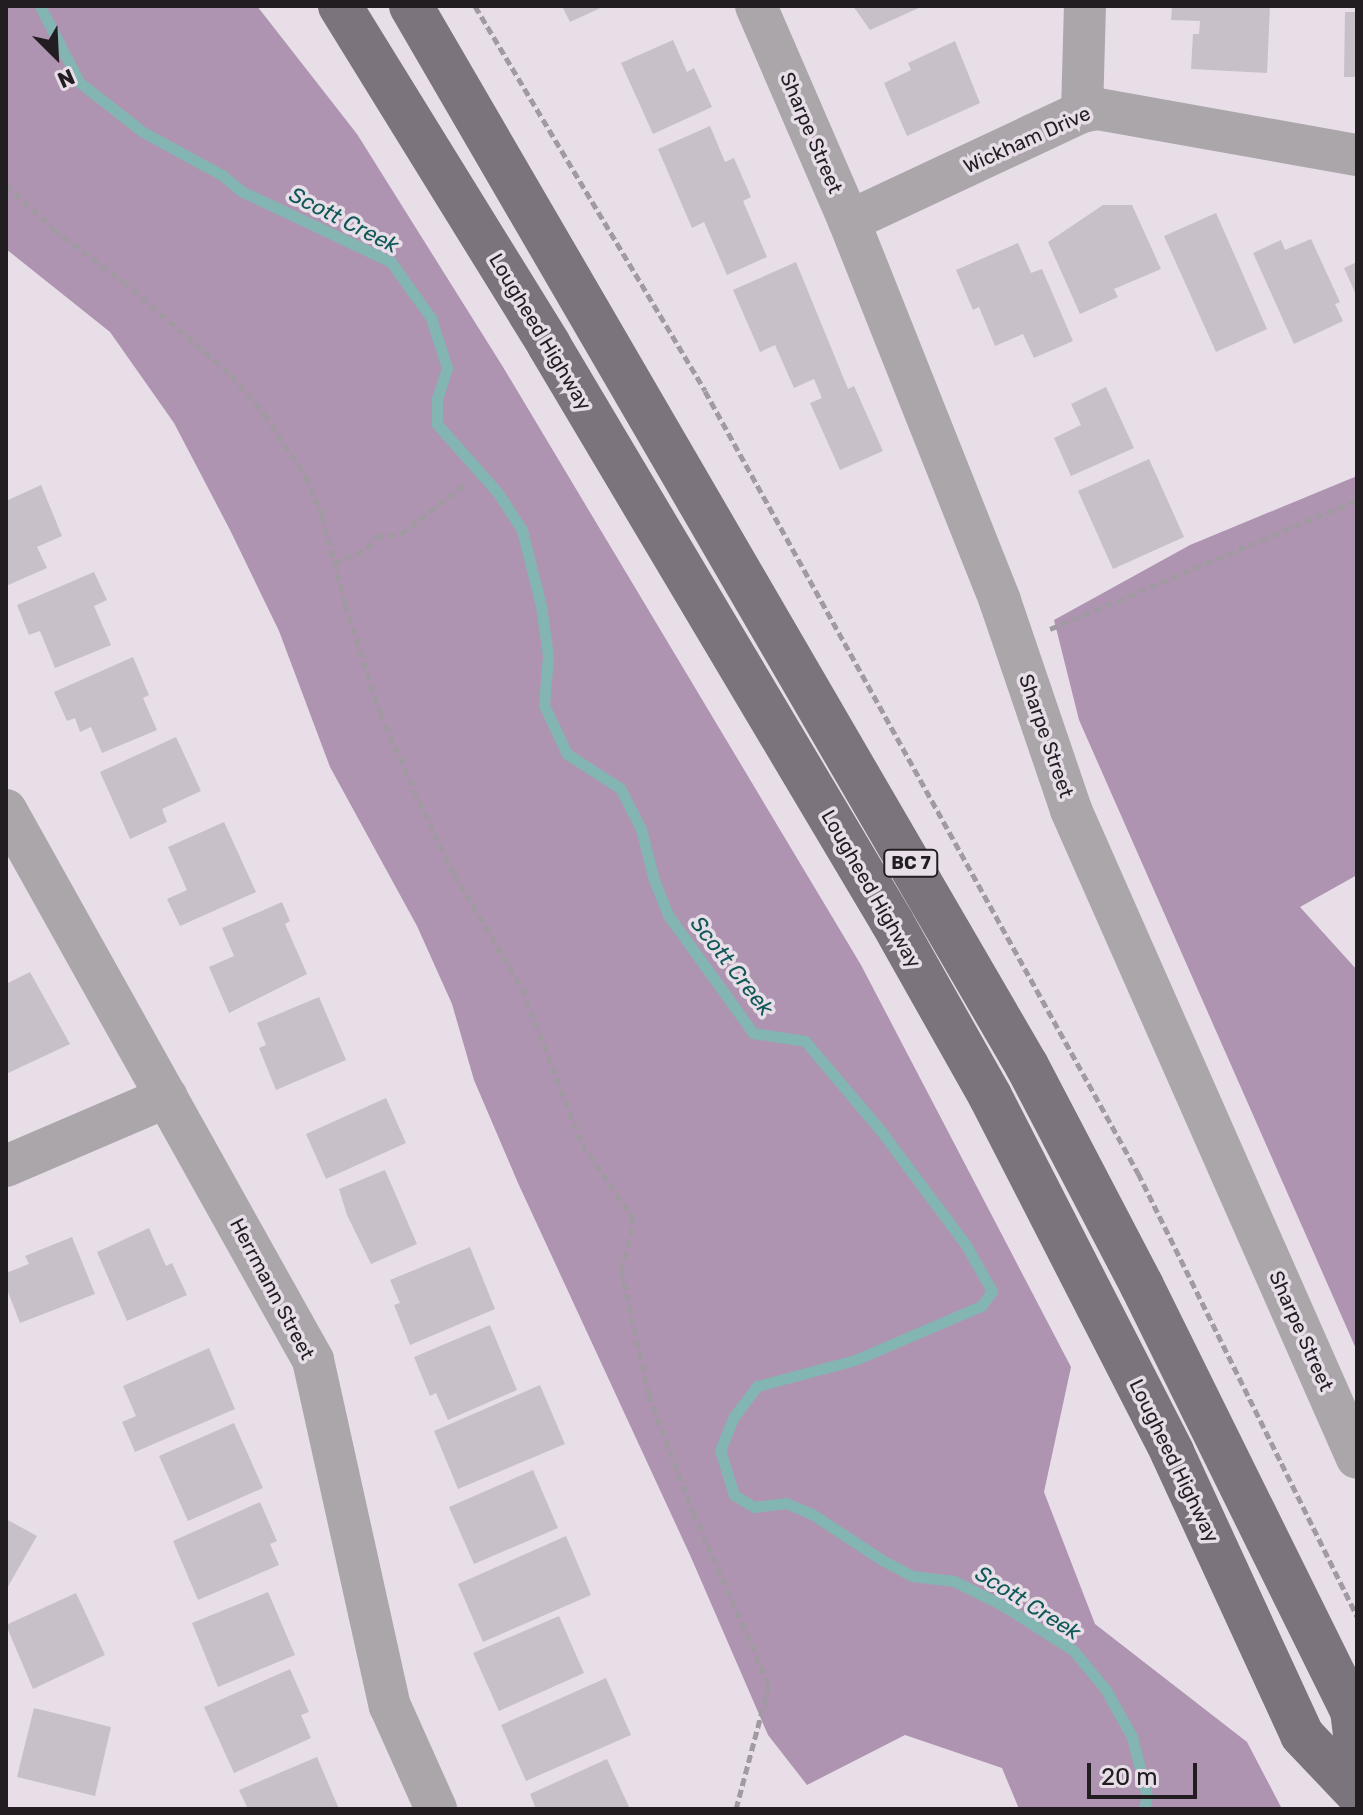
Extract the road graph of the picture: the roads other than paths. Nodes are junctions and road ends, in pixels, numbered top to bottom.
1 (340, 6) edge
2 (411, 6) edge
3 (756, 6) edge
4 (1085, 6) edge
5 (1082, 112) junction
6 (1357, 155) edge
7 (849, 221) junction
8 (6, 810) edge
9 (167, 1097) junction
10 (6, 1166) edge
11 (1357, 1458) edge
12 (1357, 1748) edge
13 (1357, 1793) edge
14 (436, 1809) edge

1 - 13 main road, Lougheed Highway / BC 7
2 - 12 main road, BC 7
3 - 7 street, Sharpe Street
4 - 5 street
5 - 6 street, Wickham Drive
5 - 7 street, Wickham Drive
7 - 11 street, Sharpe Street
8 - 9 street, Herrmann Street
9 - 10 street
9 - 14 street, Herrmann Street

